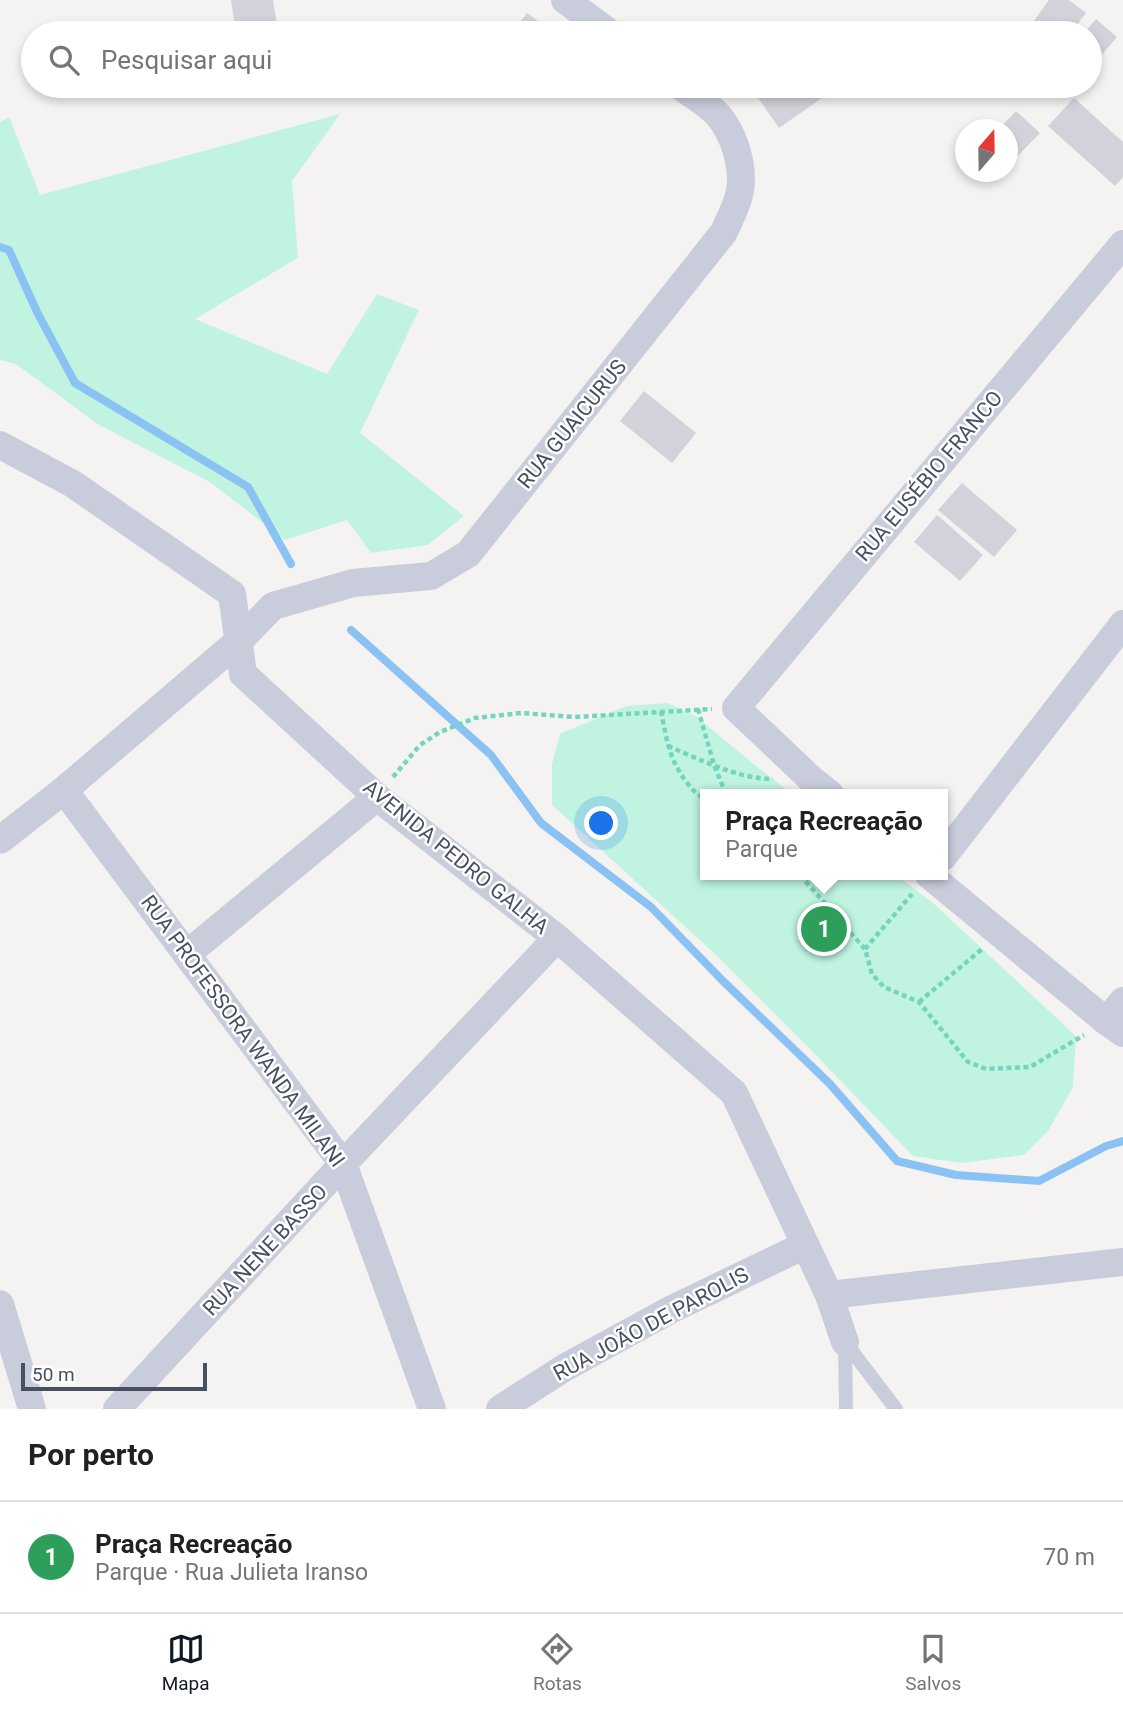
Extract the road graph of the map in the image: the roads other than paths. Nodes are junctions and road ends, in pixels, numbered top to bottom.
1 (565, 0) edge
2 (594, 21) edge
3 (696, 98) edge
4 (1123, 244) edge
5 (0, 445) edge
6 (1123, 624) edge
7 (240, 640) junction
8 (820, 787) edge
9 (64, 790) junction
10 (377, 797) junction
11 (0, 840) edge
12 (948, 851) edge
13 (935, 880) edge
14 (557, 938) junction
15 (187, 954) junction
16 (1117, 1019) edge
17 (343, 1164) junction
18 (805, 1245) junction
19 (1123, 1262) edge
20 (829, 1295) junction
21 (0, 1304) edge
22 (845, 1342) junction
23 (32, 1409) edge
24 (117, 1409) edge
25 (432, 1409) edge
26 (500, 1409) edge
27 (846, 1409) edge
28 (896, 1409) edge

1 - 2 street
3 - 7 street, RUA GUAICURUS
4 - 8 street, RUA EUSÉBIO FRANCO
5 - 7 street, AVENIDA PEDRO GALHA
6 - 12 street
7 - 9 street, RUA GUAICURUS
7 - 10 street, AVENIDA PEDRO GALHA
9 - 11 street, RUA GUAICURUS
9 - 15 street, RUA PROFESSORA WANDA MILANI
10 - 14 street, AVENIDA PEDRO GALHA
10 - 15 street
13 - 16 street
14 - 17 street, RUA NENE BASSO
14 - 18 street, AVENIDA PEDRO GALHA
15 - 17 street, RUA PROFESSORA WANDA MILANI
17 - 24 street, RUA NENE BASSO
17 - 25 street, RUA PROFESSORA WANDA MILANI
18 - 20 street, AVENIDA PEDRO GALHA
18 - 26 street, RUA JOÃO DE PAROLIS
19 - 20 street
20 - 22 street, AVENIDA PEDRO GALHA
21 - 23 street
22 - 27 lane, AVENIDA PEDRO GALHA
22 - 28 lane, AVENIDA PEDRO GALHA

